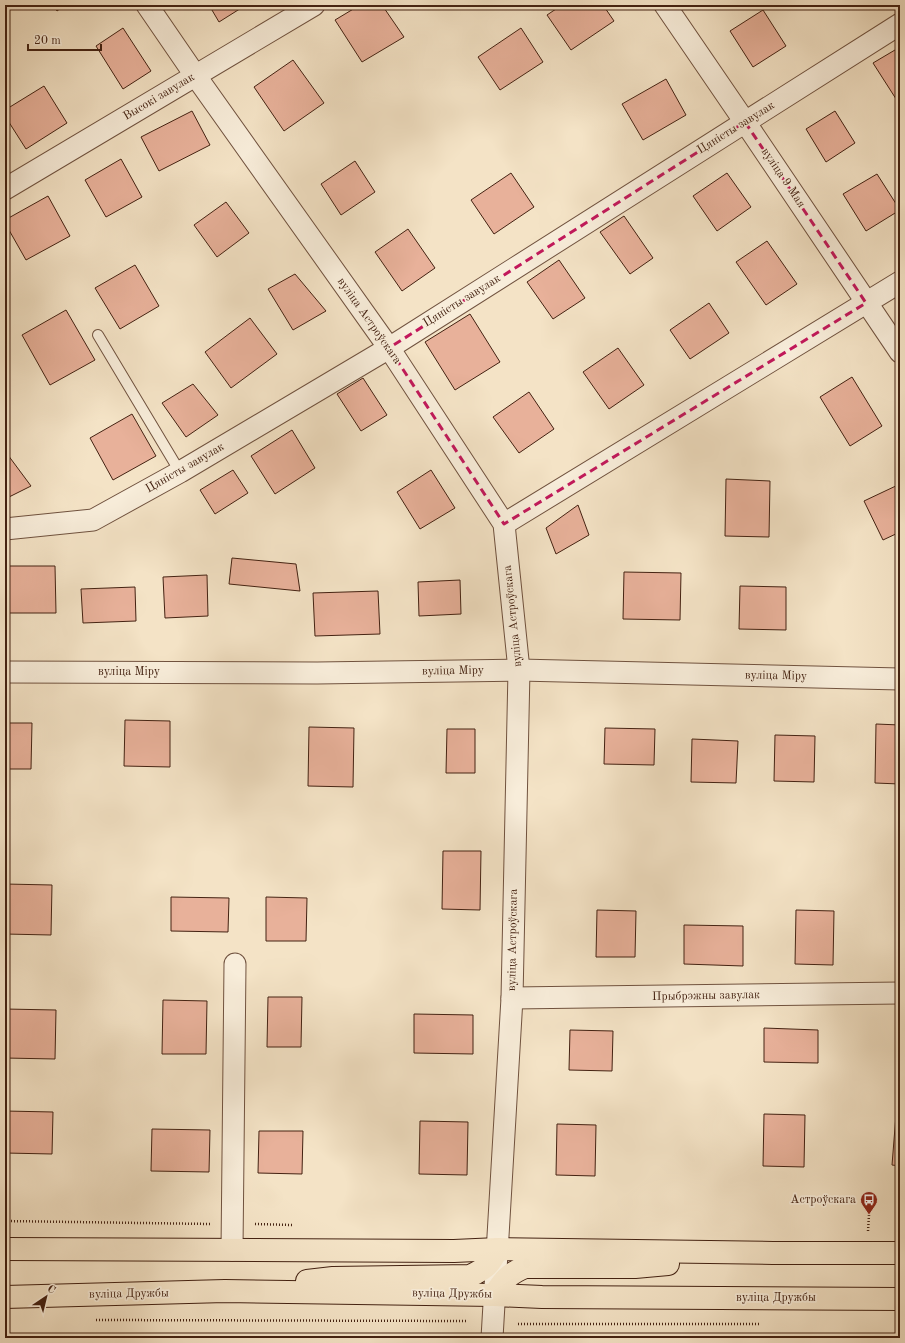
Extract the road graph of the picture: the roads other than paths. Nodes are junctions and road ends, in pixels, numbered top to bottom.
1 (147, 5) edge
2 (314, 5) edge
3 (665, 5) edge
4 (900, 24) edge
5 (195, 75) junction
6 (745, 122) junction
7 (5, 189) edge
8 (900, 282) edge
9 (866, 303) junction
10 (98, 336) dead end
11 (389, 348) junction
12 (900, 352) edge
13 (180, 472) junction
14 (504, 524) junction
15 (5, 529) edge
16 (519, 670) junction
17 (5, 672) edge
18 (900, 679) edge
19 (235, 964) dead end
20 (900, 993) edge
21 (512, 998) junction
22 (5, 1249) edge
23 (498, 1249) junction
24 (203, 1250) junction
25 (232, 1250) junction
26 (773, 1253) junction
27 (900, 1253) edge
28 (5, 1264) edge
29 (224, 1291) junction
30 (494, 1295) junction
31 (5, 1297) edge
32 (900, 1299) edge
33 (492, 1338) edge

1 - 5 street, вуліца Астроўскага
2 - 5 street, Высокі завулак
3 - 6 street, вуліца 9 Мая
4 - 6 street, Цяністы завулак
5 - 7 street, Высокі завулак
5 - 11 street, вуліца Астроўскага
6 - 9 street, вуліца 9 Мая
6 - 11 street, Цяністы завулак
8 - 9 street
9 - 12 street, вуліца 9 Мая
9 - 14 street
10 - 13 lane
11 - 13 street, Цяністы завулак
11 - 14 street, вуліца Астроўскага
13 - 15 street, Цяністы завулак
14 - 16 street, вуліца Астроўскага
16 - 17 street, вуліца Міру
16 - 18 street, вуліца Міру
16 - 21 street, вуліца Астроўскага
19 - 25 street
20 - 21 street, Прыбрэжны завулак
21 - 23 street, вуліца Астроўскага
22 - 24 main road
23 - 25 main road
23 - 26 main road
23 - 29 main road
23 - 30 street, вуліца Астроўскага
24 - 25 main road
24 - 28 main road
26 - 27 main road
26 - 30 main road
29 - 30 main road, вуліца Дружбы
29 - 31 main road, вуліца Дружбы
30 - 32 main road, вуліца Дружбы
30 - 33 street, вуліца Астроўскага

